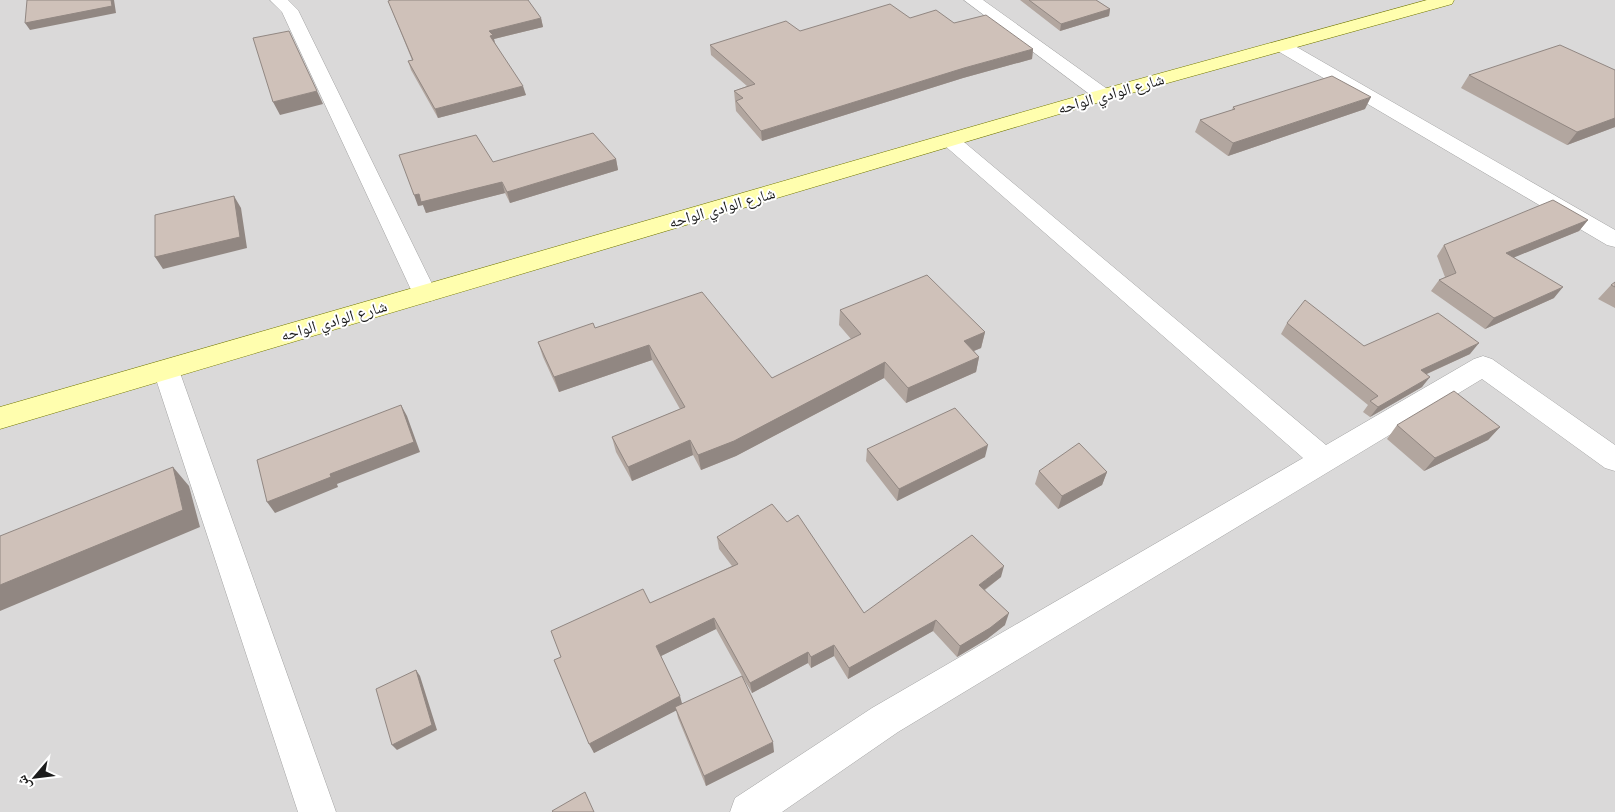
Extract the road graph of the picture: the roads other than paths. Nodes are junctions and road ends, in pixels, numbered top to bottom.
1 (278, 0) edge
2 (972, 0) edge
3 (1446, 0) edge
4 (1282, 46) junction
5 (1103, 96) junction
6 (951, 141) junction
7 (1615, 240) edge
8 (425, 294) junction
9 (166, 370) junction
10 (0, 418) edge
11 (1324, 460) junction
12 (1615, 460) edge
13 (317, 812) edge
14 (749, 812) edge

1 - 8 street
2 - 5 street
3 - 4 main road, شارع الوادي الواحه
4 - 5 main road, شارع الوادي الواحه
4 - 7 street
5 - 6 main road, شارع الوادي الواحه
6 - 8 main road, شارع الوادي الواحه
6 - 11 street
8 - 9 main road, شارع الوادي الواحه
9 - 10 main road, شارع الوادي الواحه
9 - 13 street
11 - 12 street
11 - 14 street

